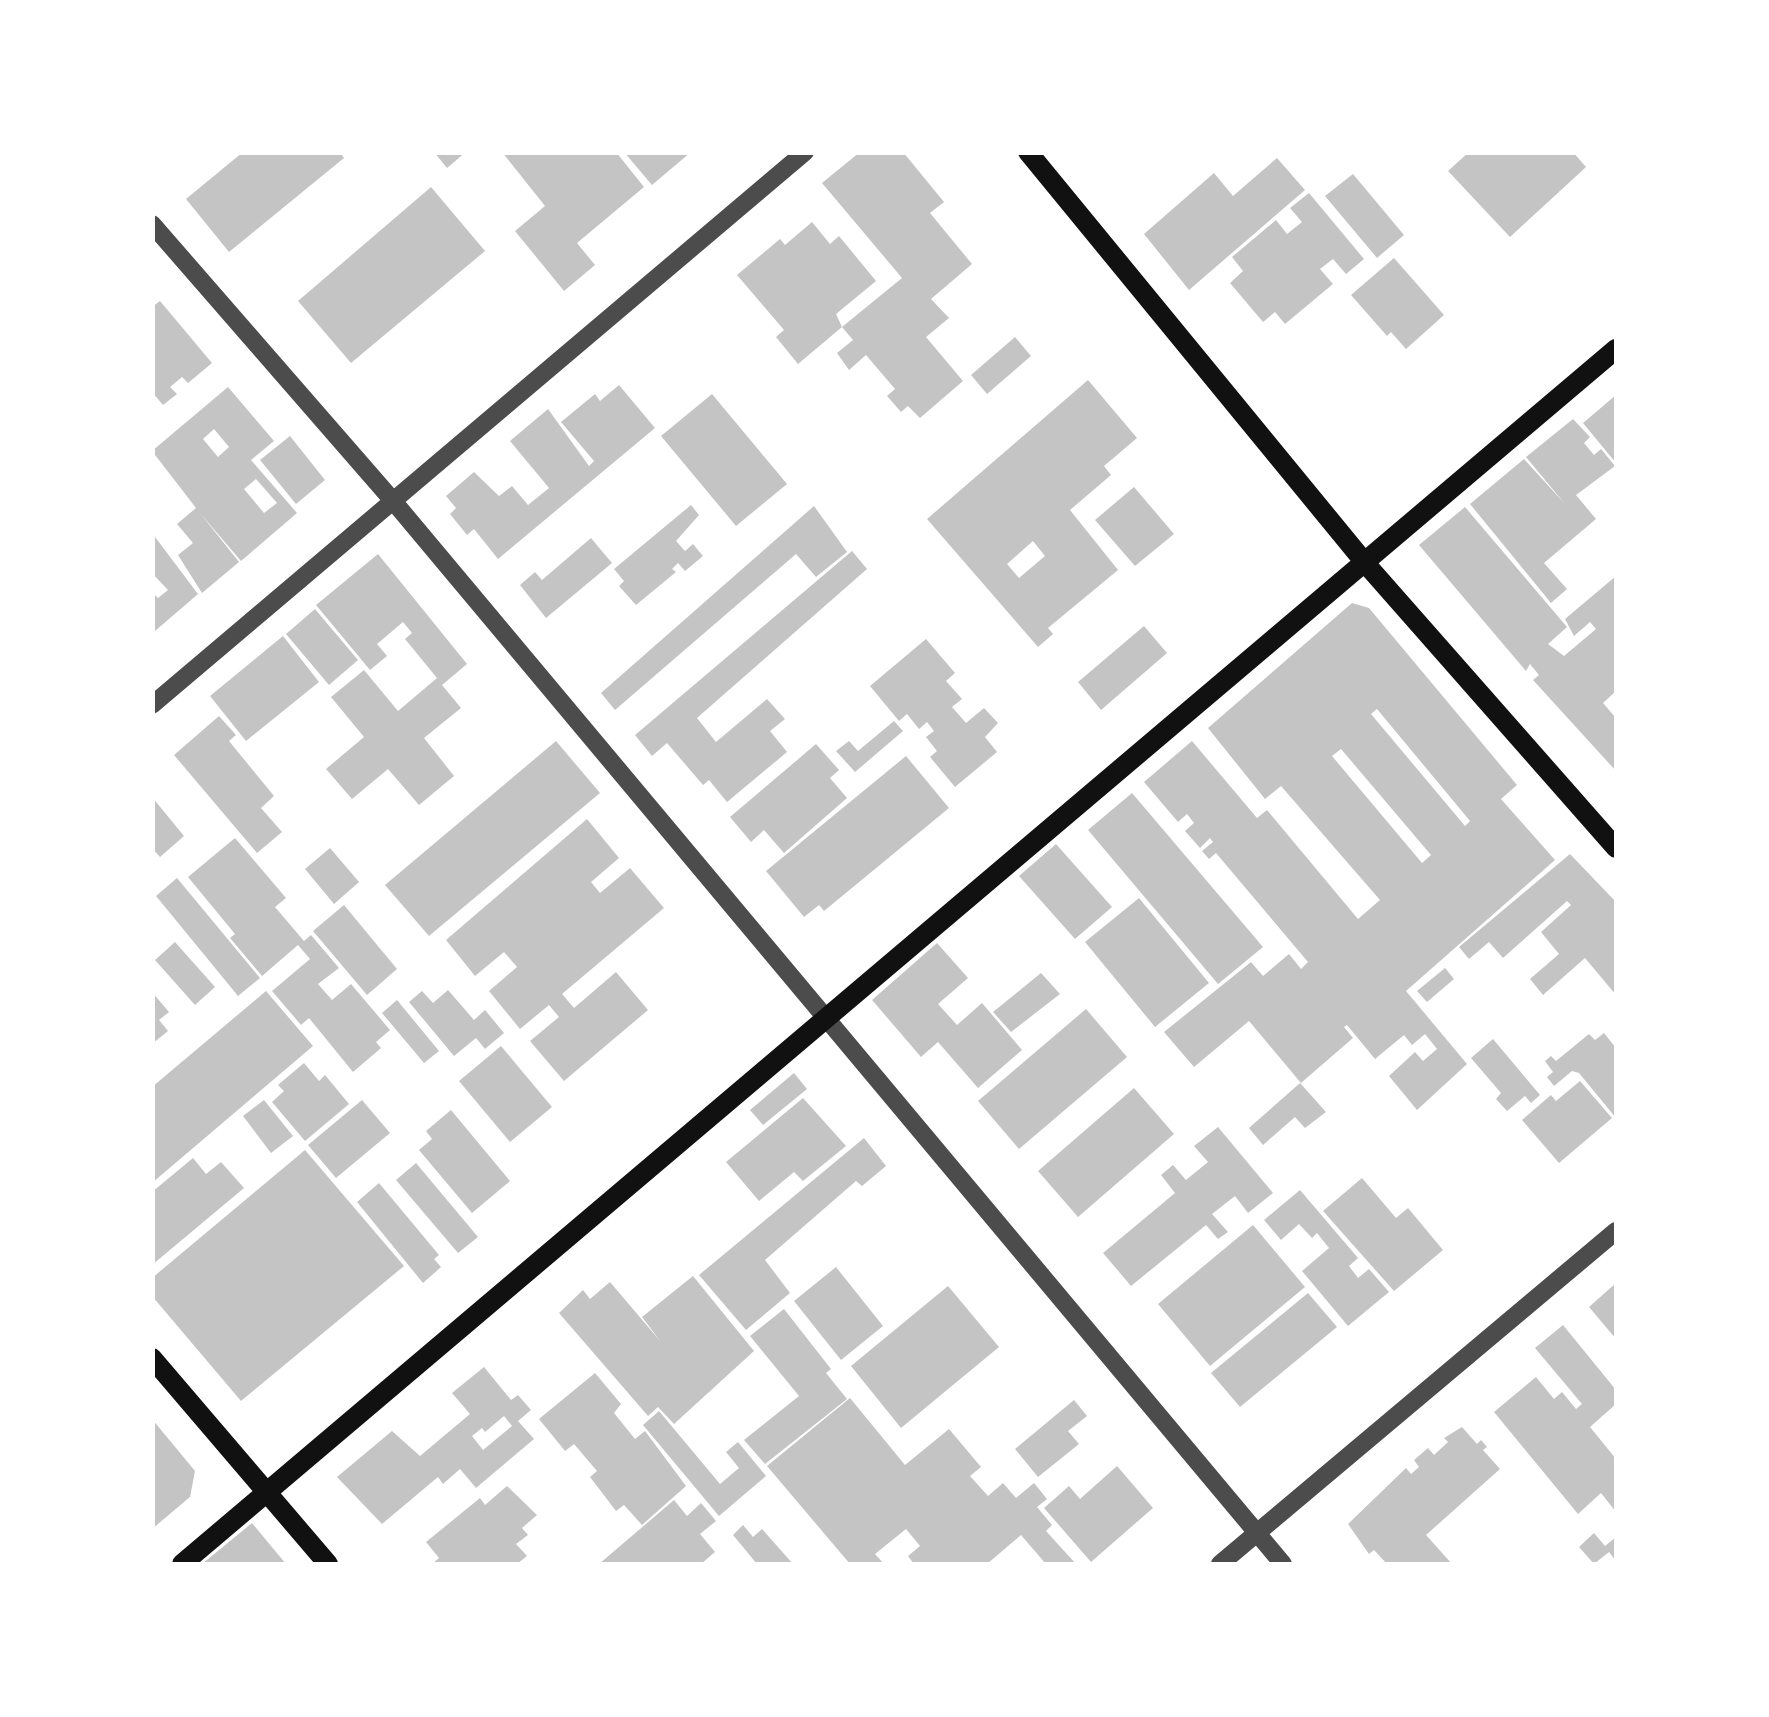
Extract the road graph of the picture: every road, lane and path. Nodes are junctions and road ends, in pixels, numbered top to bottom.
1 (805, 152) edge
2 (1028, 152) edge
3 (152, 224) edge
4 (1616, 349) edge
5 (394, 502) junction
6 (1366, 564) junction
7 (152, 705) edge
8 (1616, 848) edge
9 (828, 1018) junction
10 (1616, 1231) edge
11 (152, 1358) edge
12 (266, 1492) junction
13 (1257, 1533) junction
14 (182, 1564) edge
15 (328, 1564) edge
16 (1220, 1564) edge
17 (1283, 1564) edge

1 - 5 street
2 - 6 main road
3 - 5 street
4 - 6 main road
5 - 7 street
5 - 9 street
6 - 8 main road
6 - 9 main road
9 - 12 main road
9 - 13 street
10 - 13 street
11 - 12 main road
12 - 14 main road
12 - 15 main road
13 - 16 street
13 - 17 street

